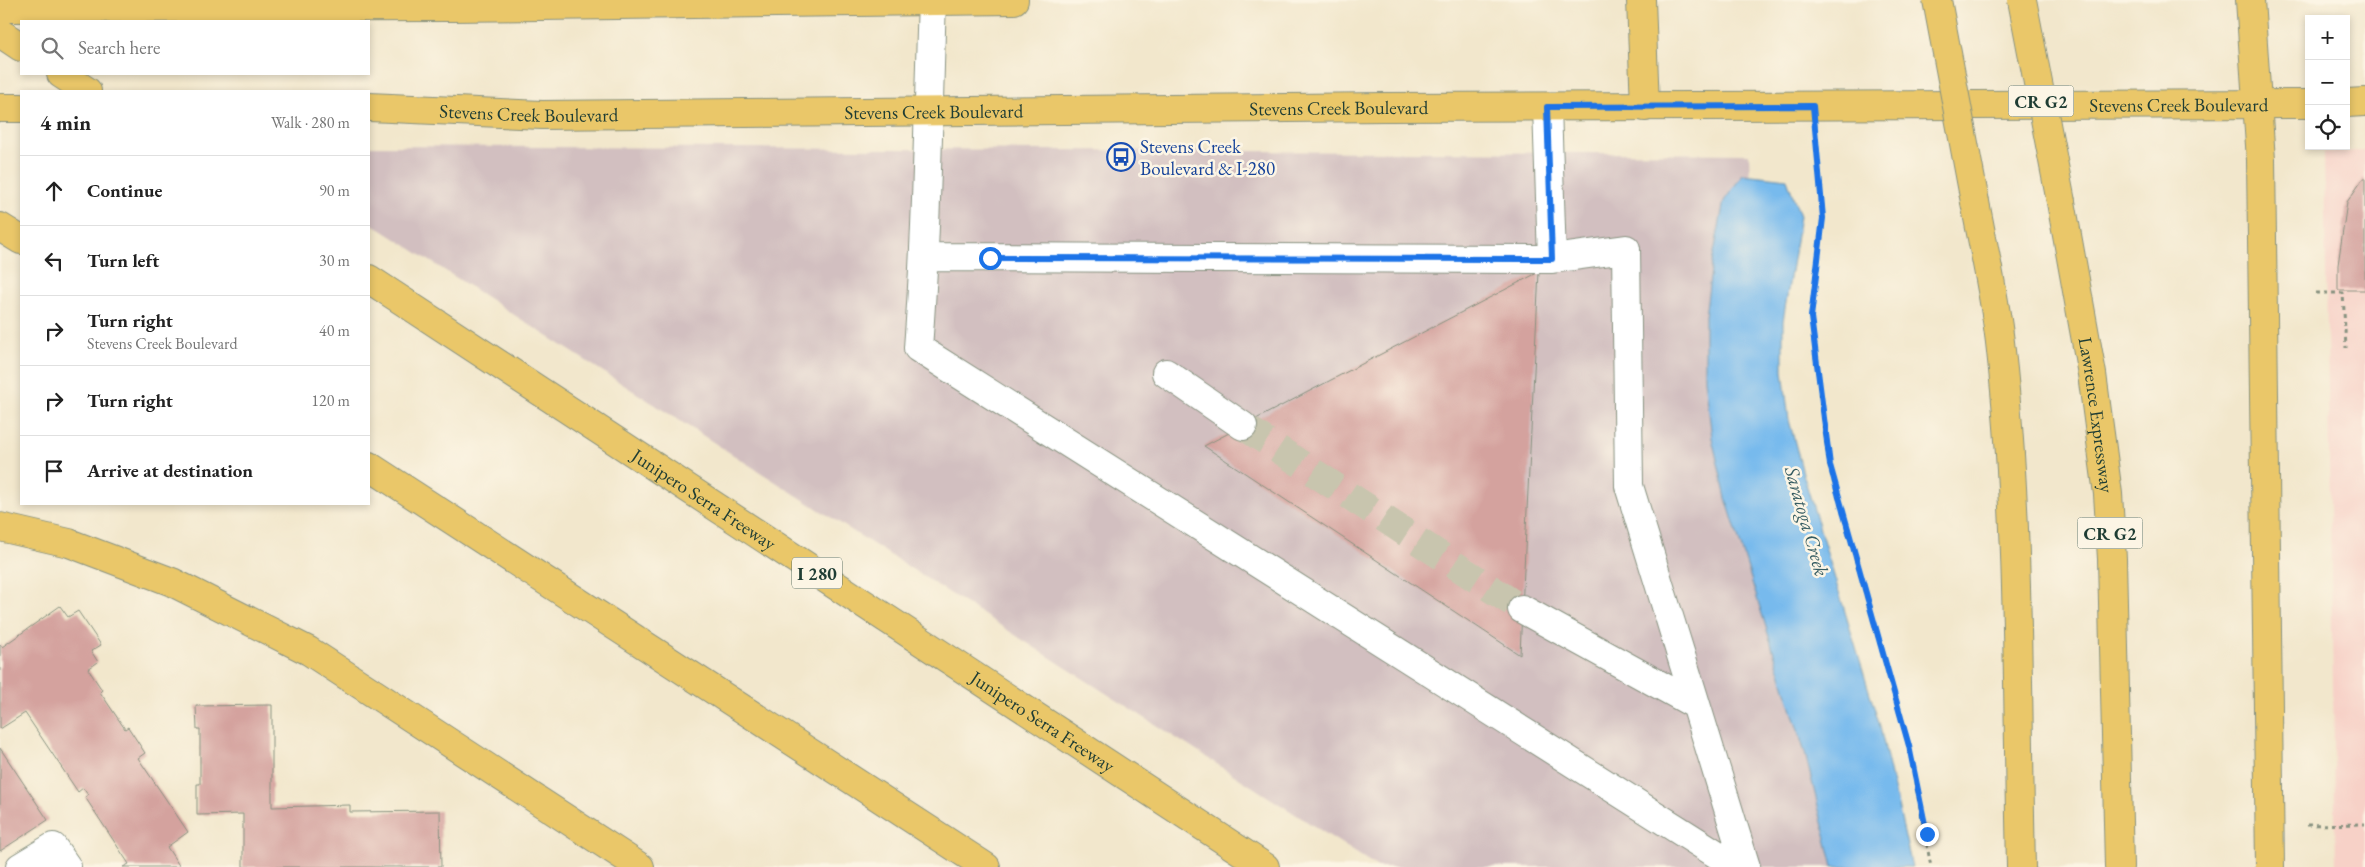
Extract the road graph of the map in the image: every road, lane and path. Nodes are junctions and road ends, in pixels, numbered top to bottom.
1 (932, 0) edge
2 (1014, 0) edge
3 (1641, 0) edge
4 (1937, 0) edge
5 (2022, 0) edge
6 (2250, 0) edge
7 (447, 3) edge
8 (0, 8) edge
9 (0, 33) edge
10 (20, 46) edge
11 (63, 75) edge
12 (85, 90) edge
13 (2365, 102) edge
14 (2350, 103) edge
15 (2305, 104) edge
16 (2258, 105) junction
17 (370, 106) edge
18 (1813, 106) junction
19 (1547, 107) junction
20 (1645, 107) junction
21 (0, 108) edge
22 (20, 108) edge
23 (929, 111) junction
24 (0, 227) edge
25 (20, 239) edge
26 (925, 257) junction
27 (1552, 259) junction
28 (370, 280) edge
29 (2316, 293) dead end
30 (2346, 348) dead end
31 (1166, 373) dead end
32 (1244, 426) tunnel mouth
33 (370, 467) edge
34 (0, 527) edge
35 (1522, 609) tunnel mouth
36 (1696, 706) junction
37 (2365, 824) edge
38 (2307, 825) dead end
39 (20, 867) edge
40 (67, 867) edge
41 (640, 867) edge
42 (986, 867) edge
43 (1265, 867) edge
44 (1737, 867) edge
45 (1746, 867) edge
46 (1931, 867) edge
47 (2021, 867) edge
48 (2119, 867) edge
49 (2270, 867) edge

1 - 2 main road
1 - 7 main road
1 - 23 lane
3 - 20 main road
4 - 47 main road, bridge
5 - 48 main road, Lawrence Expressway / CR G2, bridge
6 - 16 main road
7 - 8 main road
9 - 10 main road
11 - 12 main road
13 - 14 main road
15 - 16 main road, Stevens Creek Boulevard
16 - 18 main road, Stevens Creek Boulevard
16 - 49 main road
17 - 23 main road, Stevens Creek Boulevard
18 - 20 main road, Stevens Creek Boulevard
18 - 46 path
19 - 20 main road, Stevens Creek Boulevard
19 - 23 main road, Stevens Creek Boulevard
19 - 27 lane
21 - 22 main road
23 - 26 lane
24 - 25 main road
26 - 27 lane
26 - 44 lane
27 - 36 lane
28 - 43 main road, Junipero Serra Freeway / I 280
29 - 30 path
31 - 32 lane
33 - 42 main road
34 - 41 main road
35 - 36 lane
36 - 45 lane
37 - 38 path
39 - 40 lane

